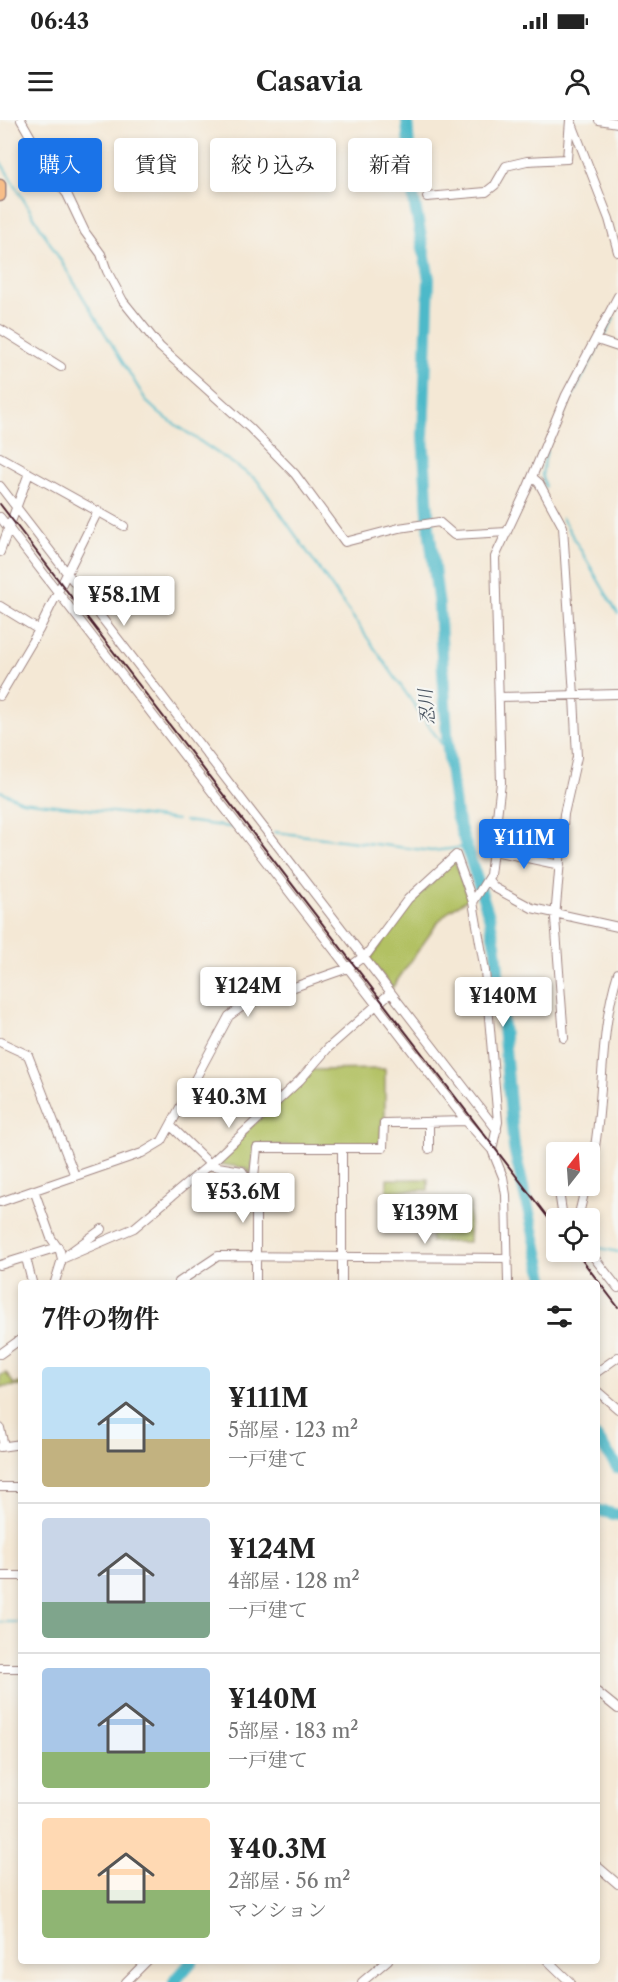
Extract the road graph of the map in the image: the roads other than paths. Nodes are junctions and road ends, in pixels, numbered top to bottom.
1 (21, 120) edge
2 (570, 120) edge
3 (599, 120) edge
4 (618, 123) edge
5 (0, 185) edge
6 (0, 196) edge
7 (428, 197) dead end
8 (618, 224) edge
9 (614, 233) junction
10 (618, 246) edge
11 (618, 296) edge
12 (0, 329) edge
13 (597, 340) junction
14 (618, 347) edge
15 (61, 367) dead end
16 (0, 457) edge
17 (29, 472) junction
18 (532, 477) junction
19 (0, 486) edge
20 (16, 507) junction
21 (98, 511) junction
22 (0, 517) edge
23 (124, 526) dead end
24 (9, 529) junction
25 (507, 532) junction
26 (0, 552) edge
27 (68, 573) junction
28 (58, 590) junction
29 (0, 606) edge
30 (39, 630) junction
31 (618, 694) edge
32 (0, 696) edge
33 (574, 696) junction
34 (499, 697) junction
35 (494, 851) junction
36 (560, 865) junction
37 (488, 880) junction
38 (474, 901) junction
39 (555, 912) junction
40 (618, 927) edge
41 (363, 958) junction
42 (348, 968) junction
43 (618, 973) edge
44 (390, 993) junction
45 (378, 1006) junction
46 (564, 1038) dead end
47 (0, 1042) edge
48 (466, 1121) junction
49 (429, 1122) junction
50 (172, 1127) junction
51 (497, 1130) junction
52 (596, 1142) edge
53 (342, 1148) junction
54 (429, 1149) dead end
55 (492, 1150) junction
56 (209, 1165) junction
57 (75, 1176) junction
58 (253, 1186) junction
59 (34, 1190) junction
60 (0, 1202) edge
61 (102, 1229) dead end
62 (58, 1247) junction
63 (256, 1257) junction
64 (342, 1257) junction
65 (26, 1258) junction
66 (62, 1258) junction
67 (508, 1258) junction
68 (1, 1262) edge
69 (598, 1262) edge
70 (32, 1280) edge
71 (56, 1280) edge
72 (182, 1280) edge
73 (256, 1280) edge
74 (342, 1280) edge
75 (508, 1280) edge
76 (618, 1288) edge
77 (18, 1341) edge
78 (0, 1354) edge
79 (618, 1358) edge
80 (600, 1370) edge
81 (600, 1394) edge
82 (618, 1409) edge
83 (0, 1428) edge
84 (18, 1444) edge
85 (2, 1447) edge
86 (0, 1487) edge
87 (18, 1487) edge
88 (0, 1576) edge
89 (18, 1576) edge
90 (0, 1668) edge
91 (18, 1668) edge
92 (600, 1694) edge
93 (618, 1709) edge
94 (600, 1869) edge
95 (618, 1884) edge
96 (144, 1964) edge
97 (383, 1964) edge
98 (551, 1964) edge
99 (126, 1982) edge
100 (362, 1982) edge
101 (570, 1982) edge

1 - 25 street
2 - 7 street
2 - 9 street
3 - 4 street
5 - 6 main road
8 - 9 street
9 - 10 street
11 - 13 street
12 - 15 street
13 - 14 street
13 - 18 street
16 - 17 street
17 - 20 street
17 - 21 street
18 - 25 street
18 - 33 street
19 - 20 street
20 - 24 street
20 - 27 street
21 - 23 street
21 - 27 street
22 - 24 street
24 - 26 street
24 - 28 street
25 - 34 street
27 - 28 street
27 - 41 street
28 - 30 street
28 - 42 street
29 - 30 street
30 - 32 street
31 - 33 street
33 - 34 street
33 - 36 street
34 - 35 street
35 - 36 street
35 - 37 street
36 - 39 street
37 - 38 street
37 - 39 street
38 - 41 street
38 - 51 street
39 - 40 street
39 - 46 street
41 - 42 street
41 - 44 street
42 - 45 street
42 - 50 street
43 - 52 street
44 - 45 street
44 - 51 street
45 - 48 street
45 - 56 street
47 - 57 street
48 - 49 street
48 - 55 street
49 - 53 street
49 - 54 street
50 - 56 street
50 - 57 street
51 - 55 street
53 - 58 street
53 - 64 street
55 - 67 street
56 - 58 street
56 - 66 street
57 - 59 street
58 - 63 street
59 - 60 street
59 - 62 street
61 - 66 street
62 - 65 street
62 - 66 street
63 - 64 street
63 - 72 street
63 - 73 street
64 - 67 street
64 - 74 street
65 - 68 street
65 - 70 street
66 - 71 street
67 - 75 street
69 - 76 street
77 - 78 street
79 - 80 street
81 - 82 street
83 - 85 street
84 - 85 street
86 - 87 street
88 - 89 street
90 - 91 street
92 - 93 street
94 - 95 street
96 - 99 street
97 - 100 street
98 - 101 street

